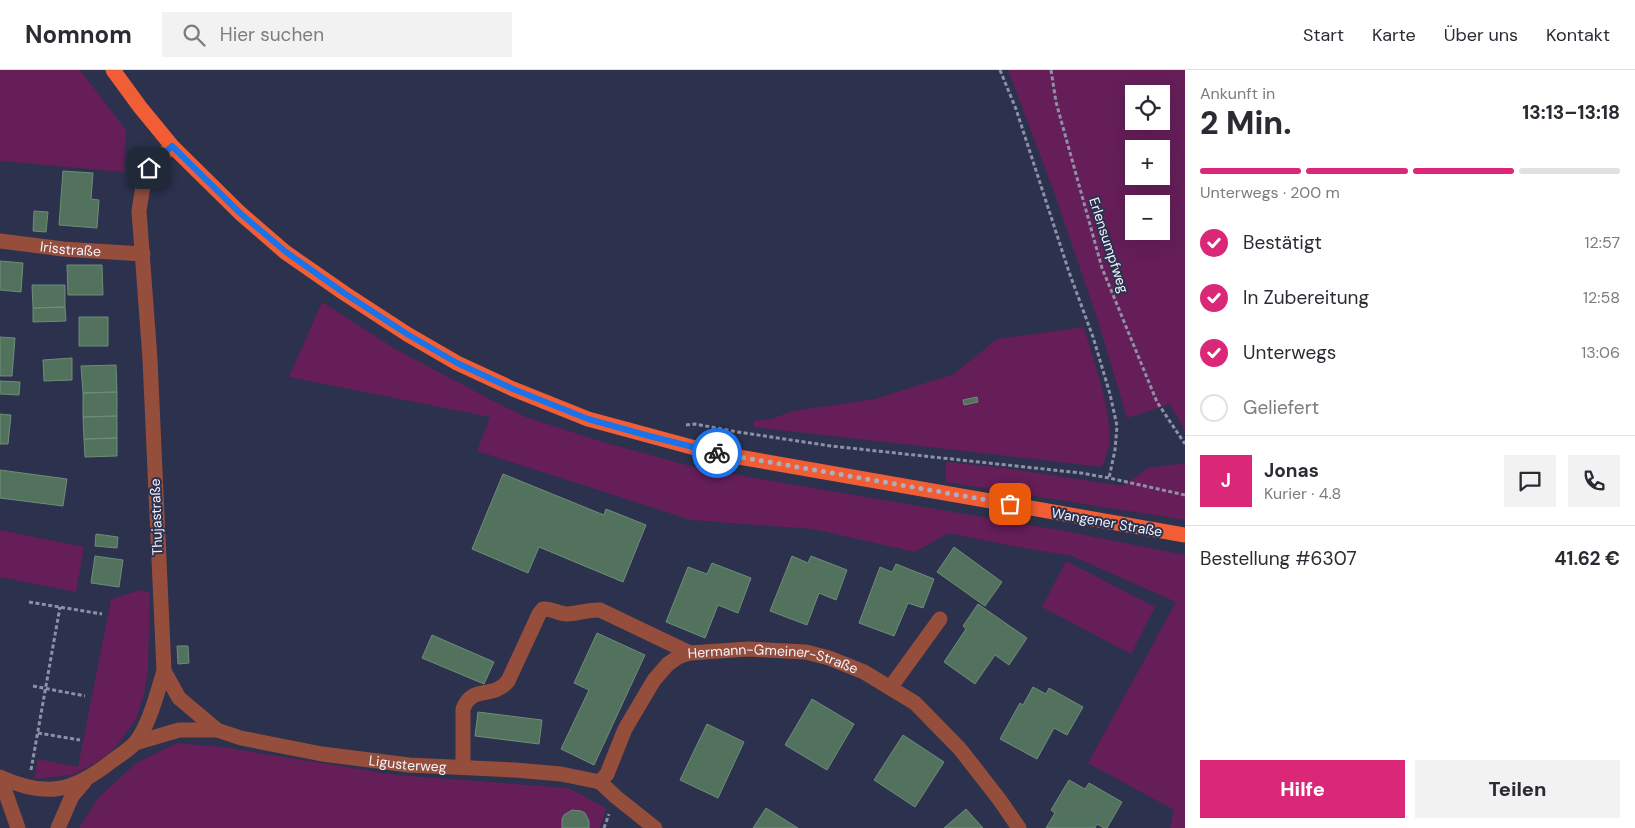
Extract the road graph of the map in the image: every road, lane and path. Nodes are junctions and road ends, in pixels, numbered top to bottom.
1 (112, 70) edge
2 (1000, 70) edge
3 (1051, 70) edge
4 (172, 146) junction
5 (0, 241) edge
6 (143, 254) junction
7 (678, 425) dead end
8 (1185, 444) edge
9 (1109, 478) junction
10 (1185, 495) edge
11 (1185, 535) edge
12 (29, 602) dead end
13 (60, 607) junction
14 (102, 614) dead end
15 (940, 619) dead end
16 (690, 653) junction
17 (164, 671) junction
18 (33, 686) dead end
19 (890, 688) junction
20 (46, 689) junction
21 (85, 696) dead end
22 (217, 730) junction
23 (38, 732) junction
24 (80, 740) dead end
25 (136, 742) junction
26 (463, 767) junction
27 (0, 777) edge
28 (86, 780) junction
29 (600, 782) junction
30 (0, 784) edge
31 (28, 788) junction
32 (18, 828) edge
33 (58, 828) edge
34 (654, 828) edge
35 (1019, 828) edge

1 - 4 main road, Wangener Straße
2 - 9 path
3 - 8 path, Erlensumpfweg
4 - 6 street, Thujastraße
4 - 11 main road, Wangener Straße
5 - 6 street, Irisstraße
6 - 17 street, Thujastraße
7 - 9 path
9 - 10 path
12 - 13 path
13 - 14 path
13 - 20 path
15 - 19 street
16 - 19 street, Hermann-Gmeiner-Straße
16 - 26 street
16 - 29 street, Hermann-Gmeiner-Straße
17 - 22 street, Ligusterweg
17 - 25 street, Thujastraße
18 - 20 path
19 - 35 street, Hermann-Gmeiner-Straße
20 - 21 path
20 - 23 path
22 - 25 street, Ligusterweg
22 - 26 street, Ligusterweg
23 - 24 path
23 - 31 path
25 - 28 street, Thujastraße
26 - 29 street, Ligusterweg
27 - 31 street, Thujastraße
28 - 31 street, Thujastraße
28 - 33 street
29 - 34 street
30 - 32 street

